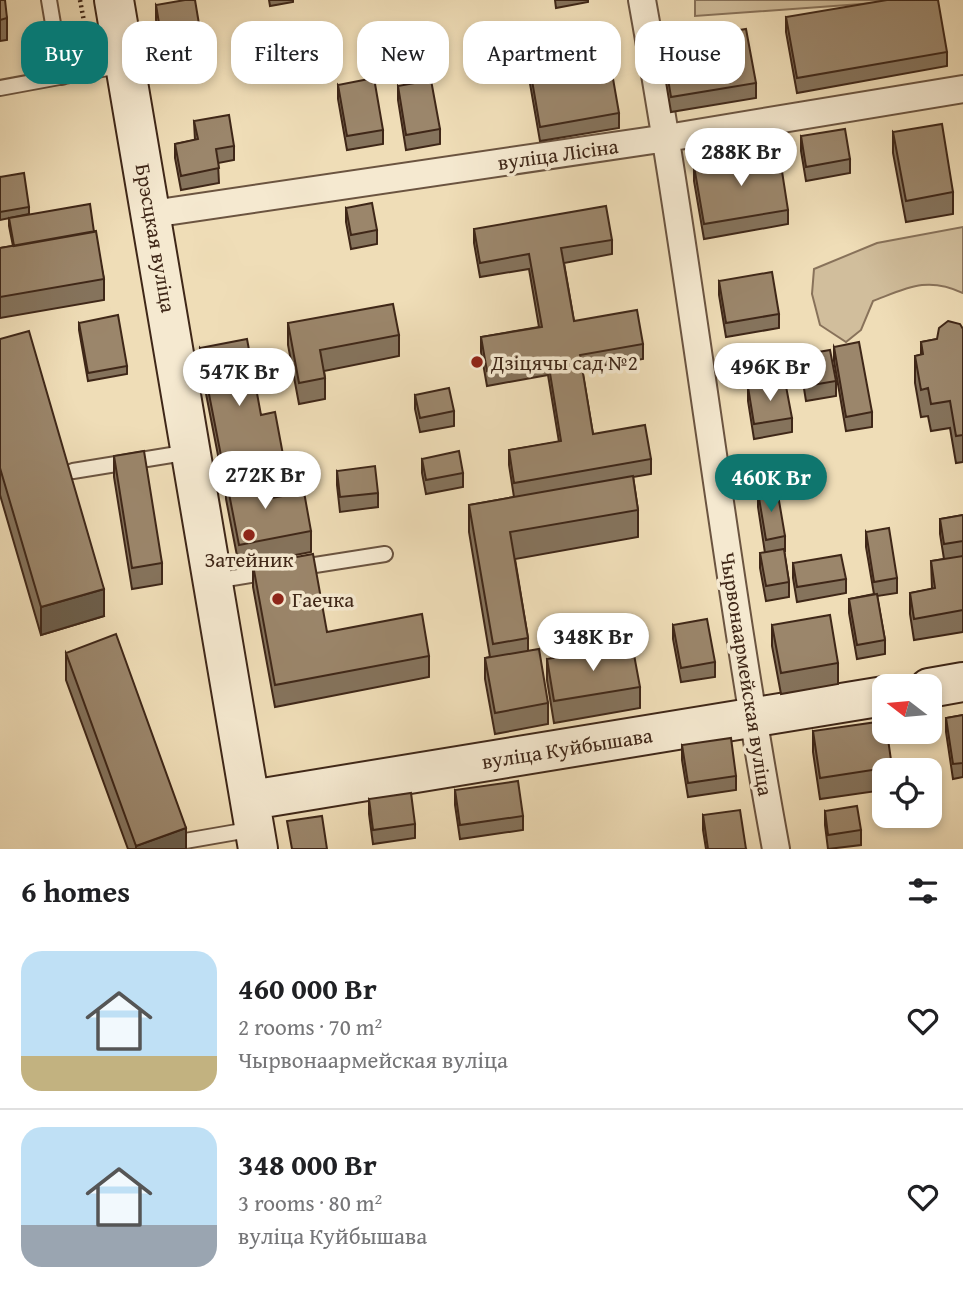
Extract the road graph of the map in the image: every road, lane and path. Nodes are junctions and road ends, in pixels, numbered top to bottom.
1 (48, 0) edge
2 (114, 0) edge
3 (642, 0) edge
4 (52, 21) edge
5 (122, 43) edge
6 (23, 84) edge
7 (129, 84) edge
8 (0, 88) edge
9 (963, 89) edge
10 (667, 138) junction
11 (152, 214) junction
12 (192, 452) junction
13 (73, 471) edge
14 (384, 554) dead end
15 (214, 581) junction
16 (963, 682) edge
17 (942, 686) edge
18 (872, 698) edge
19 (752, 719) junction
20 (255, 826) edge
21 (185, 841) edge
22 (776, 849) edge

1 - 4 lane
2 - 5 main road, Брэсцкая вуліца
3 - 10 street, Чырвонаармейская вуліца
6 - 8 lane
7 - 11 main road, Брэсцкая вуліца
9 - 10 street, вуліца Лісіна
10 - 11 street, вуліца Лісіна
10 - 19 street, Чырвонаармейская вуліца
11 - 12 main road, Брэсцкая вуліца
12 - 13 lane
12 - 15 main road, Брэсцкая вуліца
14 - 15 lane
15 - 20 main road, Брэсцкая вуліца
16 - 17 main road
18 - 19 main road, вуліца Куйбышава
19 - 20 main road, вуліца Куйбышава
19 - 22 street, Чырвонаармейская вуліца
20 - 21 lane

